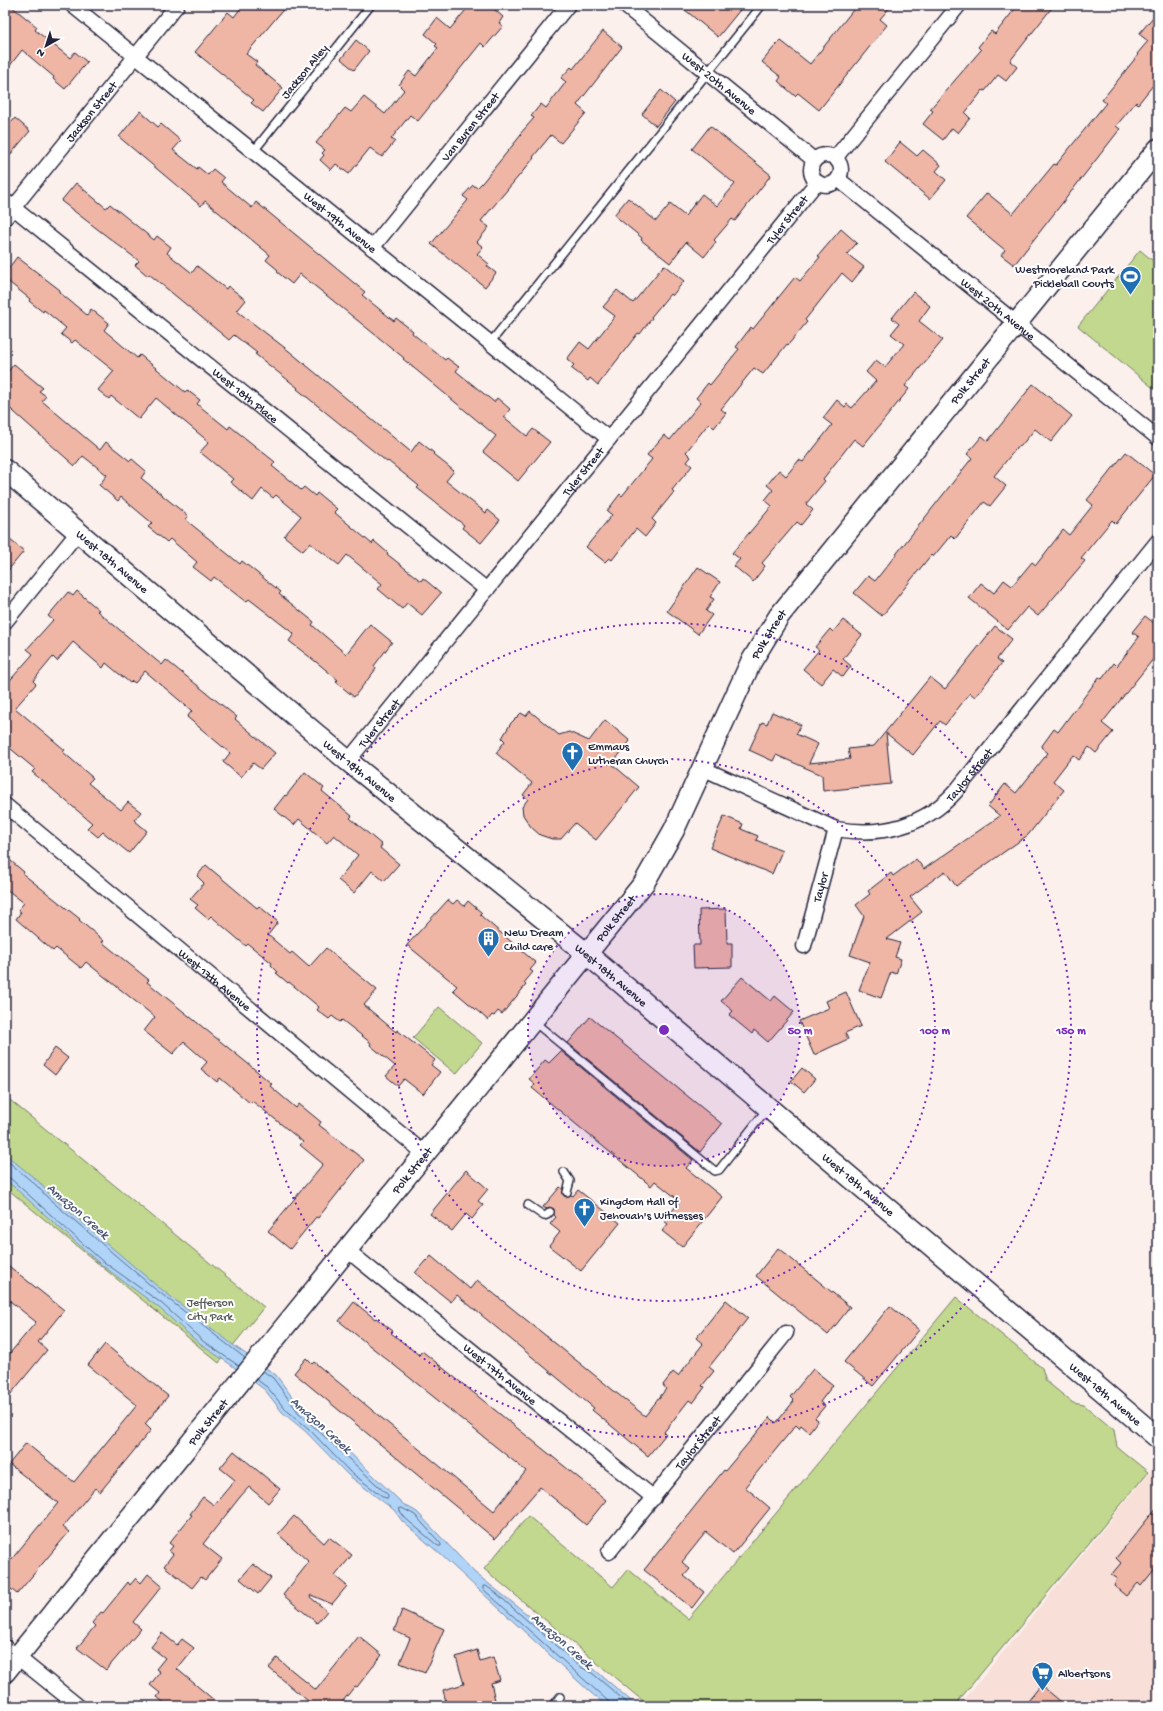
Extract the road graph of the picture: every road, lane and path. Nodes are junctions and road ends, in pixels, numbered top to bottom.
1 (72, 5) edge
2 (177, 5) edge
3 (371, 5) edge
4 (568, 5) edge
5 (624, 5) edge
6 (762, 5) edge
7 (959, 5) edge
8 (135, 56) junction
9 (708, 73) junction
10 (1158, 149) edge
11 (253, 152) junction
12 (836, 158) junction
13 (814, 160) junction
14 (838, 179) junction
15 (817, 182) junction
16 (8, 209) edge
17 (372, 248) junction
18 (1017, 324) junction
19 (490, 343) junction
20 (1158, 438) edge
21 (609, 439) junction
22 (5, 470) edge
23 (79, 531) junction
24 (1158, 541) edge
25 (486, 590) junction
26 (5, 622) edge
27 (348, 761) junction
28 (702, 768) junction
29 (5, 805) edge
30 (836, 828) junction
31 (804, 946) dead end
32 (586, 954) junction
33 (533, 1021) junction
34 (768, 1108) junction
35 (425, 1154) junction
36 (564, 1172) dead end
37 (567, 1192) dead end
38 (528, 1205) dead end
39 (550, 1212) dead end
40 (347, 1250) junction
41 (786, 1333) dead end
42 (1158, 1438) edge
43 (654, 1498) junction
44 (609, 1552) dead end
45 (9, 1658) edge
46 (560, 1697) dead end
47 (78, 1706) edge
48 (553, 1706) edge

1 - 8 street, West 19th Avenue
2 - 8 street, Jackson Street
3 - 11 lane, Jackson Alley
4 - 17 street, Van Buren Street
5 - 9 street, West 20th Avenue
6 - 9 lane
7 - 12 street
8 - 11 street, West 19th Avenue
8 - 16 street, Jackson Street
9 - 13 street, West 20th Avenue
9 - 19 lane
10 - 18 street, Polk Street
11 - 17 street, West 19th Avenue
12 - 13 street
12 - 14 street
13 - 15 street
14 - 15 street
14 - 18 street, West 20th Avenue
15 - 21 street, Tyler Street
16 - 25 street, West 18th Place
17 - 19 street, West 19th Avenue
18 - 20 street, West 20th Avenue
18 - 28 street, Polk Street
19 - 21 street, West 19th Avenue
21 - 25 street, Tyler Street
22 - 23 street, West 18th Avenue
23 - 26 street
23 - 27 street, West 18th Avenue
24 - 30 street, Taylor Street
25 - 27 street, Tyler Street
27 - 32 street, West 18th Avenue
28 - 30 street, Taylor Street
28 - 32 street, Polk Street
29 - 35 street, West 17th Avenue
30 - 31 street, Taylor
32 - 33 street, Polk Street
32 - 34 street, West 18th Avenue
33 - 34 lane
33 - 35 street, Polk Street
34 - 42 street, West 18th Avenue
35 - 40 street, Polk Street
36 - 37 lane
38 - 39 lane
40 - 43 street, West 17th Avenue
40 - 45 street, Polk Street
41 - 43 street, Taylor Street
43 - 44 street, Taylor Street
45 - 47 street
46 - 48 lane

